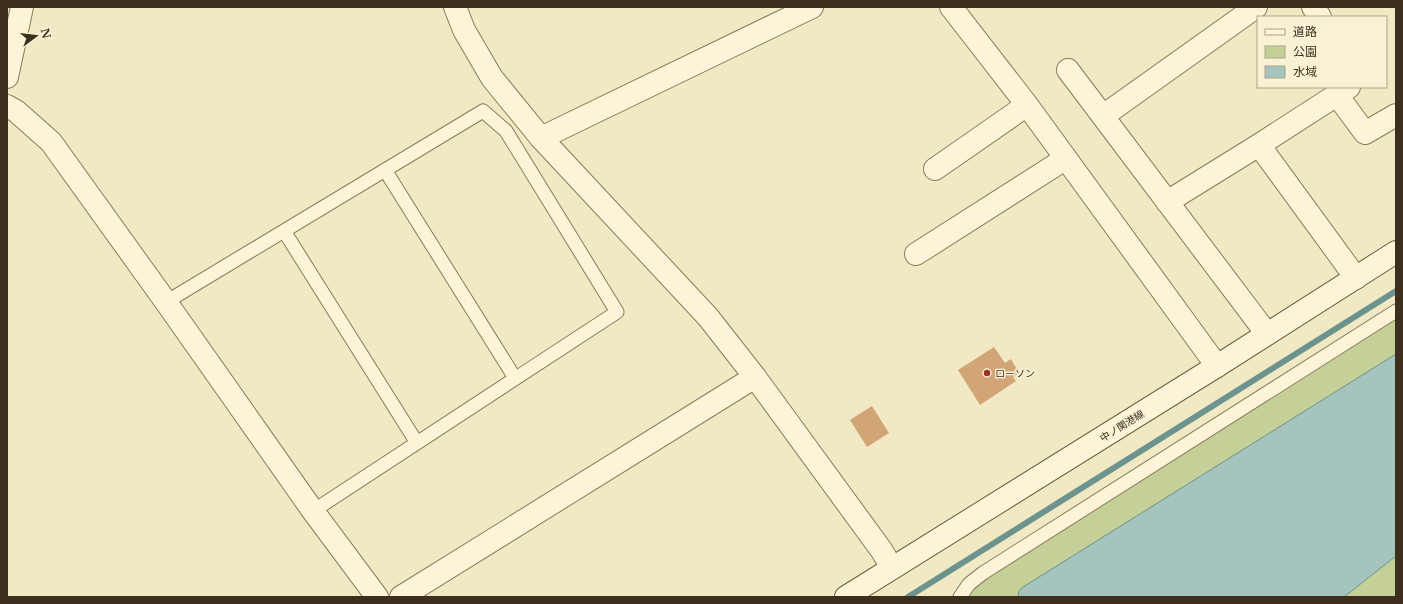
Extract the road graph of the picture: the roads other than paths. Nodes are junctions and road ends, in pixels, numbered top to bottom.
1 (22, 7) edge
2 (455, 7) edge
3 (812, 7) edge
4 (951, 7) edge
5 (1256, 7) edge
6 (1313, 7) edge
7 (1319, 16) edge
8 (1068, 70) dead end
9 (7, 77) edge
10 (1343, 91) edge
11 (1027, 105) junction
12 (7, 106) edge
13 (1396, 115) edge
14 (1103, 116) junction
15 (541, 138) junction
16 (1259, 145) junction
17 (1065, 159) junction
18 (935, 169) dead end
19 (385, 170) junction
20 (1167, 202) junction
21 (284, 231) junction
22 (1396, 252) edge
23 (916, 254) dead end
24 (1356, 278) junction
25 (166, 302) junction
26 (1396, 311) edge
27 (1267, 334) junction
28 (1217, 366) junction
29 (755, 377) junction
30 (515, 378) junction
31 (417, 443) junction
32 (313, 511) junction
33 (892, 568) junction
34 (377, 597) edge
35 (401, 597) edge
36 (846, 597) edge
37 (960, 597) edge

1 - 9 street
2 - 15 street
3 - 15 street
4 - 11 street
5 - 14 street
6 - 7 street
8 - 14 street
10 - 13 street
10 - 16 street
11 - 17 street
11 - 18 street
12 - 25 street
14 - 20 street
15 - 29 street
16 - 20 street
16 - 24 street
17 - 23 street
17 - 28 street
19 - 21 lane
19 - 30 lane
19 - 30 lane
20 - 27 street
21 - 25 lane
21 - 31 lane
22 - 24 street, 中ノ関港線
24 - 27 street, 中ノ関港線
25 - 32 street
26 - 37 lane
27 - 28 street, 中ノ関港線
28 - 33 street, 中ノ関港線
29 - 33 street
29 - 35 street
30 - 31 lane
31 - 32 lane
32 - 34 street
33 - 36 street, 中ノ関港線

